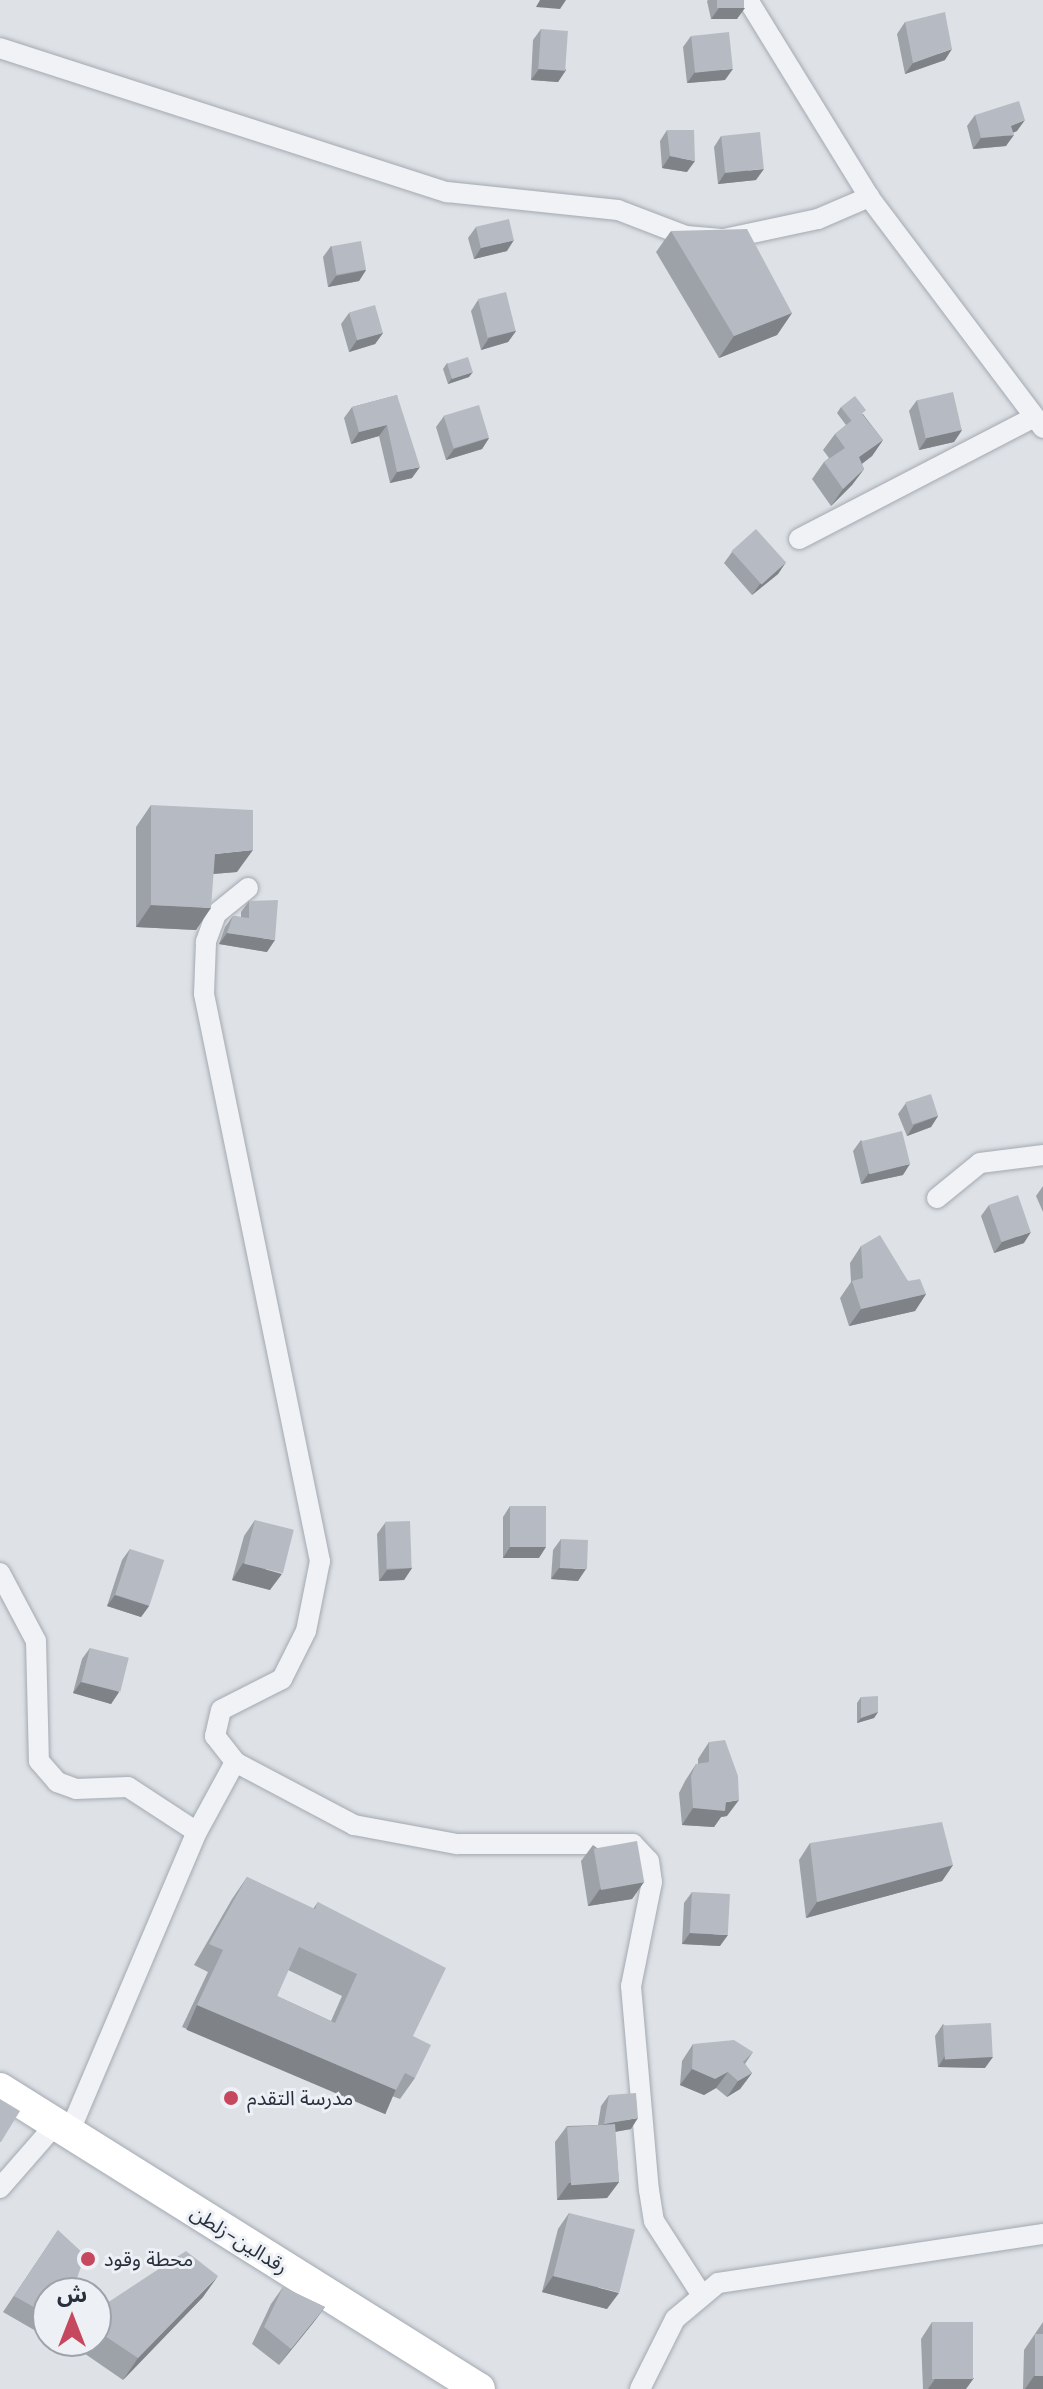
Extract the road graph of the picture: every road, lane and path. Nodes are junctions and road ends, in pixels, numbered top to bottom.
1 (752, 1) edge
2 (0, 48) edge
3 (869, 197) junction
4 (1039, 422) edge
5 (799, 539) dead end
6 (248, 888) dead end
7 (1043, 1155) edge
8 (937, 1198) dead end
9 (0, 1573) edge
10 (235, 1762) junction
11 (197, 1832) junction
12 (0, 2089) edge
13 (62, 2129) junction
14 (0, 2188) edge
15 (1043, 2234) edge
16 (701, 2294) junction
17 (479, 2389) edge
18 (640, 2389) edge

1 - 3 street
2 - 3 street
3 - 4 street
4 - 5 street
6 - 10 street
7 - 8 street
9 - 11 street
10 - 11 street
10 - 16 street
11 - 13 street
12 - 13 main road, رقدالين-زلطن
13 - 14 street
13 - 17 main road, رقدالين-زلطن
15 - 16 street
16 - 18 street

